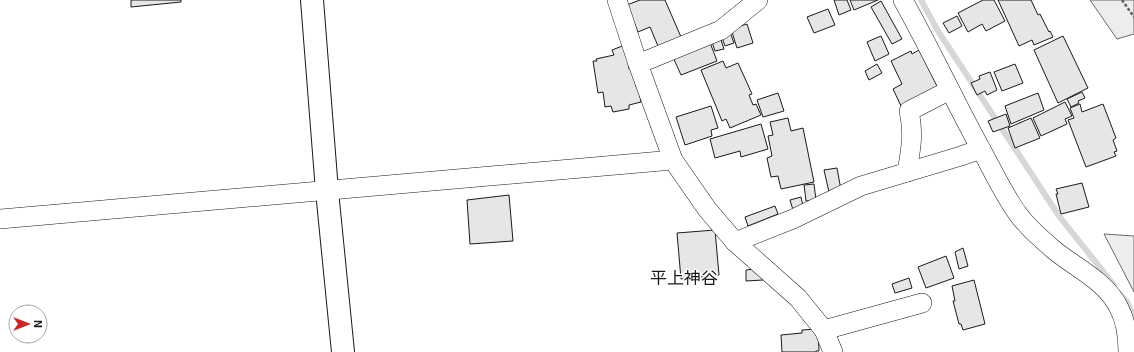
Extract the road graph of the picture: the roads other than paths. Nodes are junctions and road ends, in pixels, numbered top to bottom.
1 (312, 0) edge
2 (617, 0) edge
3 (758, 0) edge
4 (903, 0) edge
5 (638, 64) junction
6 (950, 90) junction
7 (981, 149) junction
8 (673, 160) junction
9 (907, 172) junction
10 (327, 191) junction
11 (0, 219) edge
12 (735, 242) junction
13 (922, 303) dead end
14 (824, 330) junction
15 (343, 352) edge
16 (833, 352) edge
17 (1128, 352) edge

1 - 10 street
2 - 5 street
3 - 5 street
4 - 6 street
5 - 8 street
6 - 7 street
6 - 9 street
7 - 9 street
7 - 17 street
8 - 10 street
8 - 12 street
9 - 12 street
10 - 11 street
10 - 15 street
12 - 14 street
13 - 14 street
14 - 16 street

